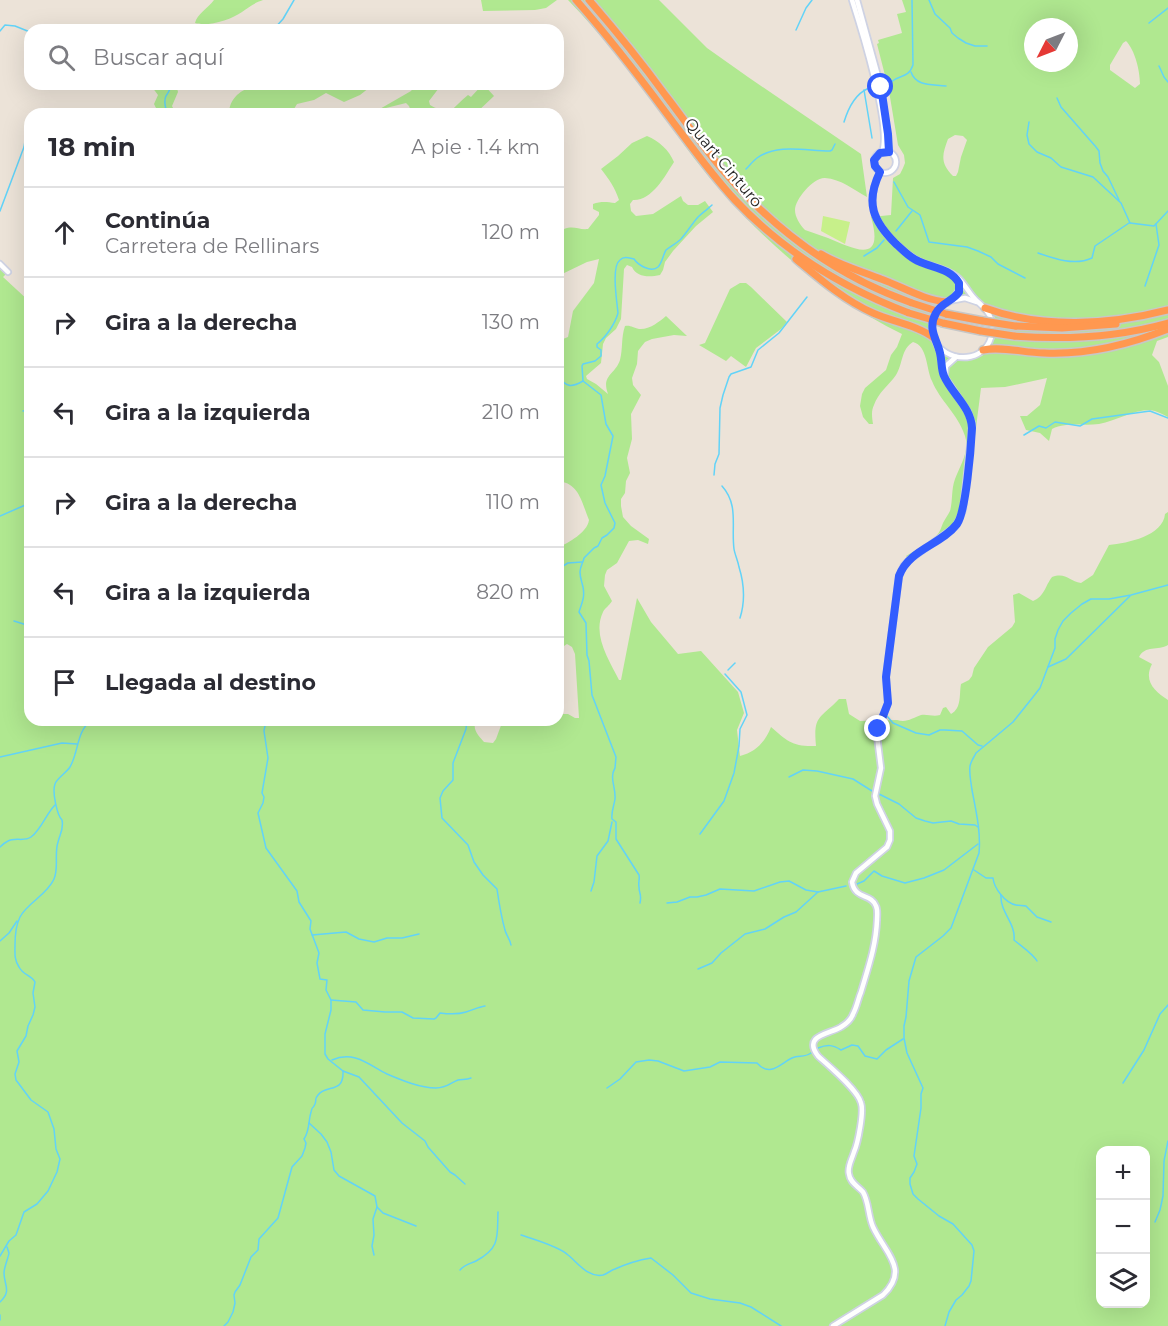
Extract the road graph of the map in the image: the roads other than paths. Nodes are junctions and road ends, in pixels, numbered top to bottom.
1 (576, 0) edge
2 (589, 0) edge
3 (852, 0) edge
4 (857, 0) edge
5 (882, 152) junction
6 (889, 152) junction
7 (880, 172) junction
8 (796, 239) junction
9 (788, 250) junction
10 (0, 264) edge
11 (8, 272) dead end
12 (952, 274) junction
13 (949, 301) junction
14 (977, 302) junction
15 (986, 308) junction
16 (1168, 312) edge
17 (1168, 323) edge
18 (1168, 330) edge
19 (936, 342) junction
20 (983, 350) junction
21 (956, 357) junction
22 (947, 382) junction
23 (833, 1326) edge

1 - 9 highway, Quart Cinturó
2 - 8 highway, Quart Cinturó
3 - 5 street
4 - 6 street
5 - 6 street
5 - 7 street
6 - 7 street
7 - 12 street
8 - 13 highway
8 - 16 highway, Quart Cinturó, bridge
9 - 17 highway, Quart Cinturó, bridge
9 - 19 highway
10 - 11 street
12 - 13 street
12 - 14 street
13 - 14 street
13 - 19 street
14 - 15 street
15 - 16 highway
15 - 20 street
18 - 20 highway
19 - 21 street
19 - 22 street
20 - 21 street
21 - 22 street
22 - 23 street

